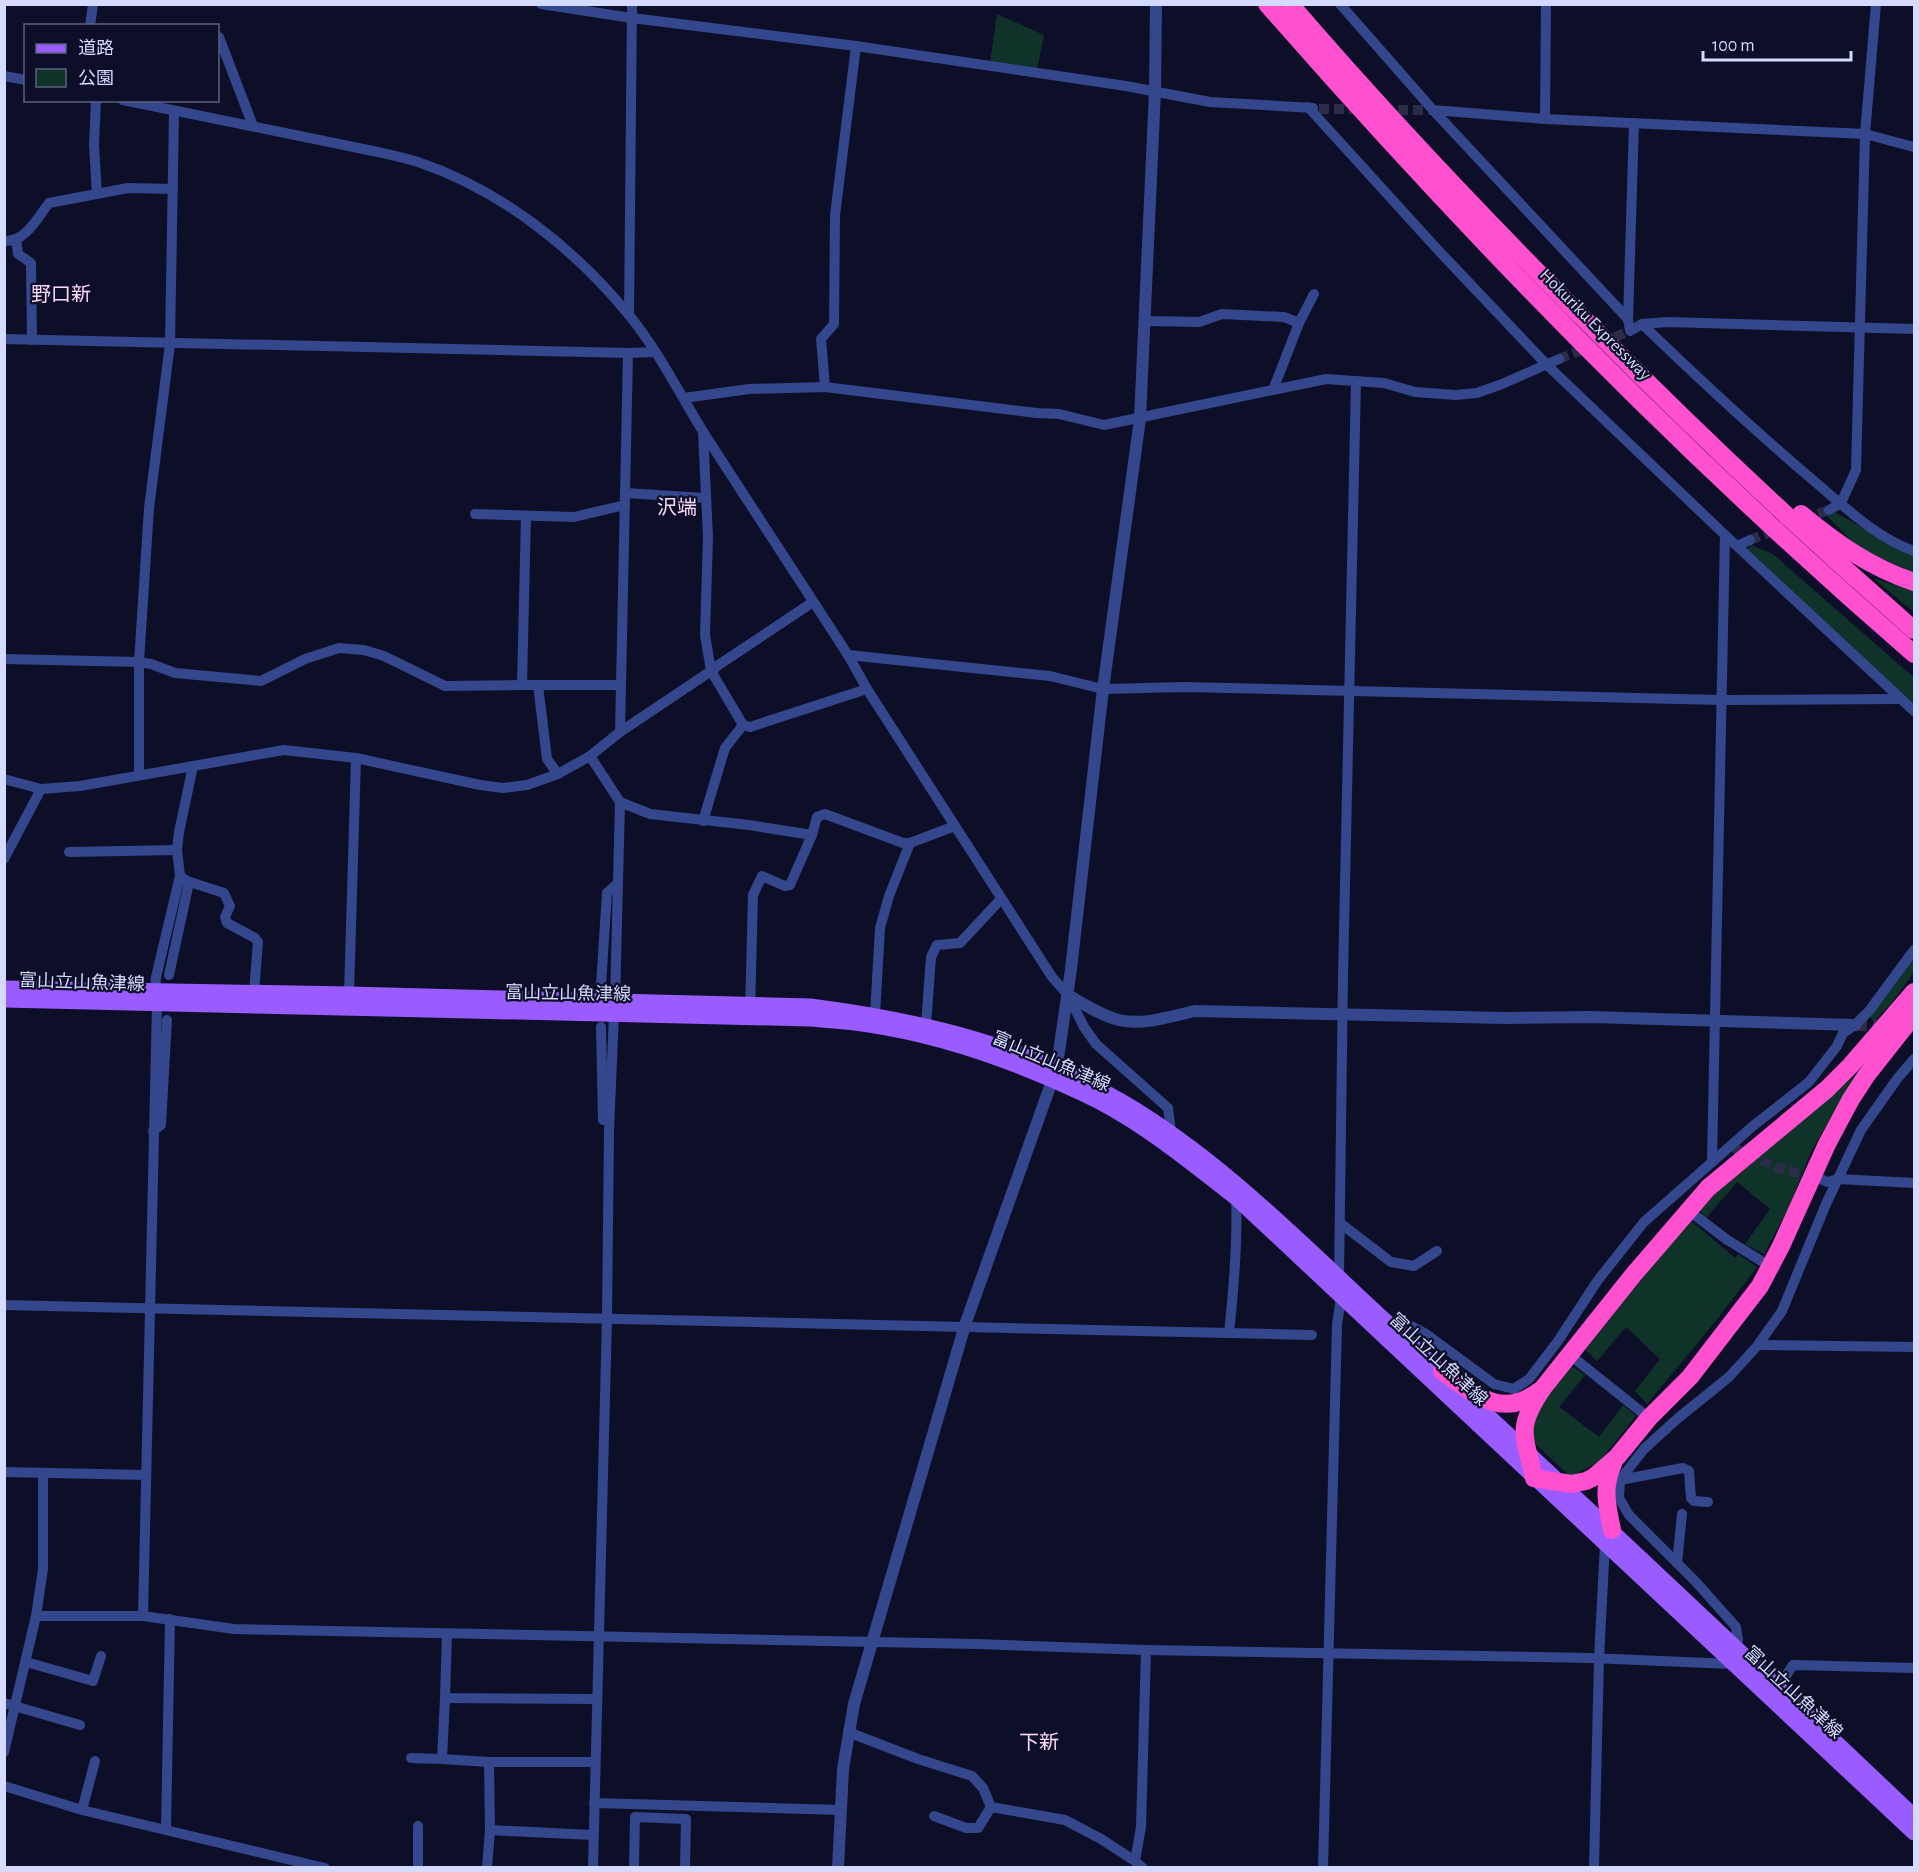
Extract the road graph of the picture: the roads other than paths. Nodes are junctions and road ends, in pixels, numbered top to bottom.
1 (93, 4) edge
2 (541, 4) edge
3 (632, 4) edge
4 (1156, 4) edge
5 (1267, 4) edge
6 (1290, 4) edge
7 (1340, 4) edge
8 (1546, 4) edge
9 (1876, 4) edge
10 (632, 18) junction
11 (90, 24) edge
12 (219, 37) dead end
13 (856, 46) junction
14 (4, 76) edge
15 (24, 80) edge
16 (1155, 91) junction
17 (96, 102) edge
18 (132, 102) edge
19 (1433, 110) junction
20 (174, 112) junction
21 (1545, 119) junction
22 (1634, 123) junction
23 (253, 126) junction
24 (1865, 134) junction
25 (1914, 147) edge
26 (173, 189) junction
27 (98, 194) junction
28 (10, 240) edge
29 (1314, 294) dead end
30 (629, 315) junction
31 (1628, 319) junction
32 (1146, 321) junction
33 (1299, 323) junction
34 (1642, 324) junction
35 (1860, 326) junction
36 (1914, 329) edge
37 (4, 339) edge
38 (32, 340) junction
39 (170, 344) junction
40 (655, 352) junction
41 (628, 353) junction
42 (1559, 359) tunnel mouth
43 (1546, 364) junction
44 (1356, 381) junction
45 (825, 387) junction
46 (1651, 387) junction
47 (1273, 390) junction
48 (684, 398) junction
49 (1140, 419) junction
50 (703, 432) junction
51 (625, 493) junction
52 (1738, 495) junction
53 (705, 498) junction
54 (1841, 503) junction
55 (625, 505) junction
56 (1829, 510) tunnel mouth
57 (475, 514) dead end
58 (526, 516) junction
59 (1725, 535) junction
60 (1750, 540) tunnel mouth
61 (1737, 546) junction
62 (1914, 550) edge
63 (1914, 582) edge
64 (813, 602) junction
65 (1914, 630) edge
66 (1914, 654) edge
67 (848, 656) junction
68 (4, 659) edge
69 (139, 662) junction
70 (1914, 667) edge
71 (711, 671) junction
72 (522, 685) junction
73 (537, 685) junction
74 (621, 685) junction
75 (867, 689) junction
76 (1103, 689) junction
77 (1350, 691) junction
78 (1901, 699) junction
79 (1721, 700) junction
80 (1914, 711) edge
81 (743, 725) junction
82 (620, 732) junction
83 (590, 756) junction
84 (356, 758) junction
85 (192, 766) junction
86 (140, 774) junction
87 (558, 774) junction
88 (4, 779) edge
89 (41, 789) junction
90 (620, 802) junction
91 (703, 821) junction
92 (955, 826) junction
93 (812, 835) junction
94 (910, 843) junction
95 (177, 850) junction
96 (69, 852) dead end
97 (4, 859) edge
98 (184, 878) junction
99 (617, 884) junction
100 (1001, 899) junction
101 (1914, 950) edge
102 (169, 975) dead end
103 (601, 985) dead end
104 (1914, 986) edge
105 (4, 988) edge
106 (254, 992) junction
107 (1914, 992) edge
108 (349, 994) junction
109 (1068, 995) junction
110 (156, 997) junction
111 (4, 1000) edge
112 (614, 1007) junction
113 (750, 1011) junction
114 (875, 1014) junction
115 (1342, 1014) junction
116 (1894, 1015) junction
117 (1914, 1016) edge
118 (167, 1020) dead end
119 (1716, 1021) junction
120 (926, 1025) junction
121 (1855, 1025) junction
122 (601, 1027) dead end
123 (1914, 1059) edge
124 (1053, 1074) junction
125 (153, 1131) junction
126 (609, 1131) junction
127 (1171, 1132) junction
128 (1712, 1161) junction
129 (1820, 1179) tunnel mouth
130 (1838, 1179) junction
131 (1914, 1183) edge
132 (1236, 1190) junction
133 (1688, 1210) junction
134 (1340, 1223) junction
135 (1437, 1251) dead end
136 (1771, 1268) junction
137 (1339, 1277) junction
138 (1341, 1297) junction
139 (4, 1305) edge
140 (149, 1308) junction
141 (607, 1318) junction
142 (1386, 1321) junction
143 (965, 1325) junction
144 (1229, 1333) junction
145 (1312, 1335) dead end
146 (1758, 1345) junction
147 (1914, 1347) edge
148 (1570, 1355) junction
149 (1442, 1371) junction
150 (1543, 1388) junction
151 (1649, 1418) junction
152 (1528, 1450) junction
153 (1617, 1456) junction
154 (4, 1472) edge
155 (43, 1473) junction
156 (146, 1475) junction
157 (1534, 1478) junction
158 (1620, 1480) junction
159 (1561, 1482) junction
160 (1708, 1502) dead end
161 (1682, 1514) dead end
162 (1609, 1537) junction
163 (1677, 1563) junction
164 (36, 1616) junction
165 (143, 1616) junction
166 (170, 1619) junction
167 (447, 1634) junction
168 (598, 1637) junction
169 (872, 1642) junction
170 (1736, 1647) junction
171 (1146, 1650) junction
172 (1329, 1653) junction
173 (101, 1656) dead end
174 (1599, 1658) junction
175 (26, 1662) junction
176 (1732, 1664) junction
177 (1914, 1668) edge
178 (1779, 1686) junction
179 (445, 1698) junction
180 (597, 1699) junction
181 (10, 1705) edge
182 (80, 1725) dead end
183 (848, 1732) junction
184 (4, 1752) edge
185 (411, 1758) dead end
186 (442, 1759) junction
187 (95, 1761) dead end
188 (489, 1762) junction
189 (595, 1762) junction
190 (4, 1786) edge
191 (594, 1803) junction
192 (991, 1807) junction
193 (82, 1810) junction
194 (841, 1810) junction
195 (934, 1816) dead end
196 (1914, 1816) edge
197 (418, 1826) dead end
198 (166, 1829) junction
199 (489, 1830) junction
200 (1914, 1833) edge
201 (593, 1834) junction
202 (1139, 1864) edge
203 (325, 1868) edge
204 (418, 1868) edge
205 (488, 1868) edge
206 (593, 1868) edge
207 (634, 1868) edge
208 (685, 1868) edge
209 (838, 1868) edge
210 (1323, 1868) edge
211 (1593, 1868) edge

1 - 11 street
2 - 10 street
3 - 10 street
4 - 16 street
5 - 52 highway, Hokuriku Expressway
6 - 46 highway, Hokuriku Expressway
7 - 19 street
8 - 21 street
9 - 24 street
10 - 13 street
10 - 30 street
12 - 23 street
13 - 16 street
13 - 45 street
14 - 15 street
16 - 32 street
16 - 43 street
17 - 27 street
18 - 20 street
19 - 21 street
19 - 31 street
20 - 23 street
20 - 26 street
21 - 22 street
22 - 24 street
22 - 31 street
23 - 30 street
24 - 25 street
24 - 35 street
26 - 27 street
26 - 39 street
27 - 28 street
28 - 38 street
29 - 33 street
30 - 40 street
31 - 34 street
32 - 33 street
32 - 49 street
33 - 47 street
34 - 35 street
34 - 54 street
35 - 36 street
35 - 54 street
37 - 38 street
38 - 39 street
39 - 41 street
39 - 69 street
40 - 41 street
40 - 48 street
41 - 51 street
42 - 43 street
43 - 44 street
43 - 59 street
44 - 47 street
44 - 77 street
45 - 48 street
45 - 49 street
46 - 63 highway
46 - 65 highway, Hokuriku Expressway
47 - 49 street
48 - 50 street
49 - 76 street
50 - 53 street
50 - 64 street
51 - 53 street
51 - 55 street
52 - 66 highway, Hokuriku Expressway
52 - 70 highway
53 - 71 street
54 - 56 street
54 - 62 street
55 - 58 street
55 - 74 street
57 - 58 street
58 - 72 street
59 - 61 street
59 - 79 street
60 - 61 street
61 - 78 street
64 - 67 street
64 - 71 street
67 - 75 street
67 - 76 street
68 - 69 street
69 - 72 street
69 - 86 street
71 - 81 street
71 - 82 street
72 - 73 street
73 - 74 street
73 - 87 street
74 - 82 street
75 - 81 street
75 - 92 street
76 - 77 street
76 - 109 street
77 - 79 street
77 - 115 street
78 - 79 street
78 - 80 street
79 - 119 street
81 - 91 street
82 - 83 street
83 - 87 street
83 - 90 street
84 - 85 street
84 - 87 street
84 - 108 street
85 - 86 street
85 - 95 street
86 - 89 street
88 - 89 street
89 - 97 street
90 - 91 street
90 - 99 street
91 - 93 street
92 - 94 street
92 - 100 street
93 - 94 street
93 - 113 street
94 - 114 street
95 - 96 street
95 - 98 street
98 - 102 street
98 - 106 street
98 - 110 street
99 - 103 street
99 - 112 street
100 - 109 street
100 - 120 street
101 - 121 street
104 - 116 highway
105 - 110 main road, 富山立山魚津線
106 - 108 main road, 富山立山魚津線
106 - 110 main road, 富山立山魚津線
107 - 116 highway
108 - 112 main road, 富山立山魚津線
109 - 115 street
109 - 124 street
109 - 127 street
110 - 111 main road, 富山立山魚津線
110 - 112 main road, 富山立山魚津線
110 - 125 street
112 - 113 main road, 富山立山魚津線
112 - 126 street
113 - 114 main road, 富山立山魚津線
113 - 124 main road, 富山立山魚津線
114 - 120 main road, 富山立山魚津線
115 - 119 street
115 - 134 street
116 - 133 highway
117 - 136 highway
118 - 125 street
119 - 121 street
119 - 128 street
120 - 124 main road, 富山立山魚津線
121 - 128 street
122 - 126 street
123 - 130 street
124 - 127 main road, 富山立山魚津線
124 - 132 main road, 富山立山魚津線
124 - 143 street
125 - 140 street
126 - 141 street
127 - 132 main road, 富山立山魚津線
128 - 142 street
129 - 130 street
130 - 131 street
130 - 146 street
132 - 137 main road, 富山立山魚津線
132 - 138 main road, 富山立山魚津線
132 - 144 street
133 - 136 street
133 - 148 highway
134 - 135 street
134 - 137 street
136 - 151 highway
137 - 142 main road, 富山立山魚津線
138 - 157 main road, 富山立山魚津線
138 - 172 street
139 - 140 street
140 - 141 street
140 - 156 street
141 - 143 street
141 - 168 street
142 - 149 main road, 富山立山魚津線
143 - 144 street
143 - 169 street
144 - 145 street
146 - 147 street
146 - 158 street
148 - 150 highway
148 - 151 street
149 - 150 highway
149 - 152 main road, 富山立山魚津線
150 - 152 highway
151 - 153 highway
152 - 157 highway
152 - 159 main road, 富山立山魚津線
153 - 159 highway
153 - 162 highway
154 - 155 street
155 - 156 street
155 - 164 street
156 - 165 street
157 - 159 highway
157 - 162 main road, 富山立山魚津線
158 - 160 street
158 - 163 street
159 - 162 main road, 富山立山魚津線
161 - 163 street
162 - 170 main road, 富山立山魚津線
162 - 174 street
162 - 176 main road, 富山立山魚津線
163 - 170 street
164 - 165 street
164 - 175 street
165 - 166 street
166 - 167 street
166 - 198 street
167 - 168 street
167 - 179 street
168 - 169 street
168 - 180 street
169 - 171 street
169 - 183 street
170 - 178 main road, 富山立山魚津線
171 - 172 street
171 - 202 street
172 - 174 street
172 - 210 street
173 - 175 street
174 - 176 street
174 - 211 street
175 - 181 street
176 - 200 main road, 富山立山魚津線
177 - 178 street
178 - 196 main road, 富山立山魚津線
179 - 180 street
179 - 186 street
180 - 189 street
181 - 182 street
181 - 184 street
183 - 192 street
183 - 194 street
185 - 186 street
186 - 188 street
187 - 193 street
188 - 189 street
188 - 199 street
189 - 191 street
190 - 193 street
191 - 194 street
191 - 201 street
192 - 195 street
192 - 202 street
193 - 198 street
194 - 209 street
197 - 204 street
198 - 203 street
199 - 201 street
199 - 205 street
201 - 206 street
207 - 208 street

